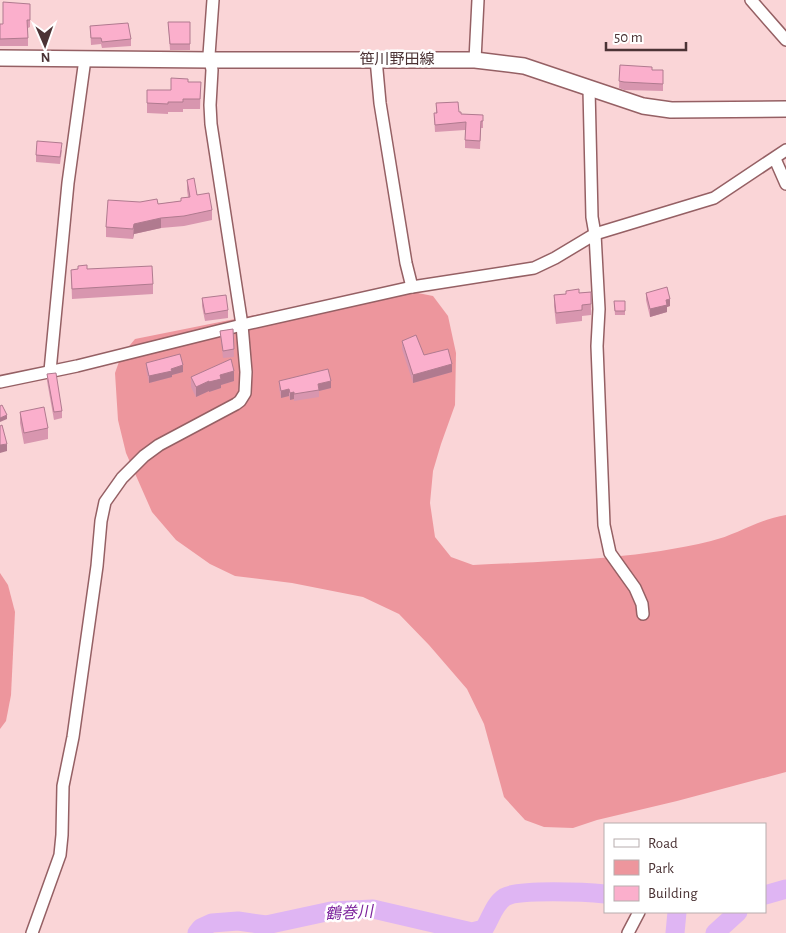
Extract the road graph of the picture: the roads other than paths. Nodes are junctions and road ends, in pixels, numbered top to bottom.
1 (213, 0) edge
2 (478, 0) edge
3 (751, 0) edge
4 (786, 40) edge
5 (0, 58) edge
6 (85, 59) junction
7 (376, 59) junction
8 (211, 60) junction
9 (475, 60) junction
10 (589, 89) junction
11 (786, 109) edge
12 (786, 150) edge
13 (775, 158) junction
14 (786, 184) edge
15 (595, 234) junction
16 (412, 287) junction
17 (242, 325) junction
18 (50, 371) junction
19 (0, 382) edge
20 (643, 614) dead end
21 (638, 913) edge
22 (32, 933) edge
23 (628, 933) edge

1 - 8 street
2 - 9 street
3 - 4 street
5 - 6 street, 笹川野田線
6 - 8 street, 笹川野田線
6 - 18 street
7 - 8 street, 笹川野田線
7 - 9 street, 笹川野田線
7 - 16 street
8 - 17 street
9 - 10 street, 笹川野田線
10 - 11 street, 笹川野田線
10 - 15 street
12 - 13 street
13 - 14 street
13 - 15 street
15 - 16 street
15 - 20 street
16 - 17 street
17 - 18 street
17 - 22 street
18 - 19 street
21 - 23 street

